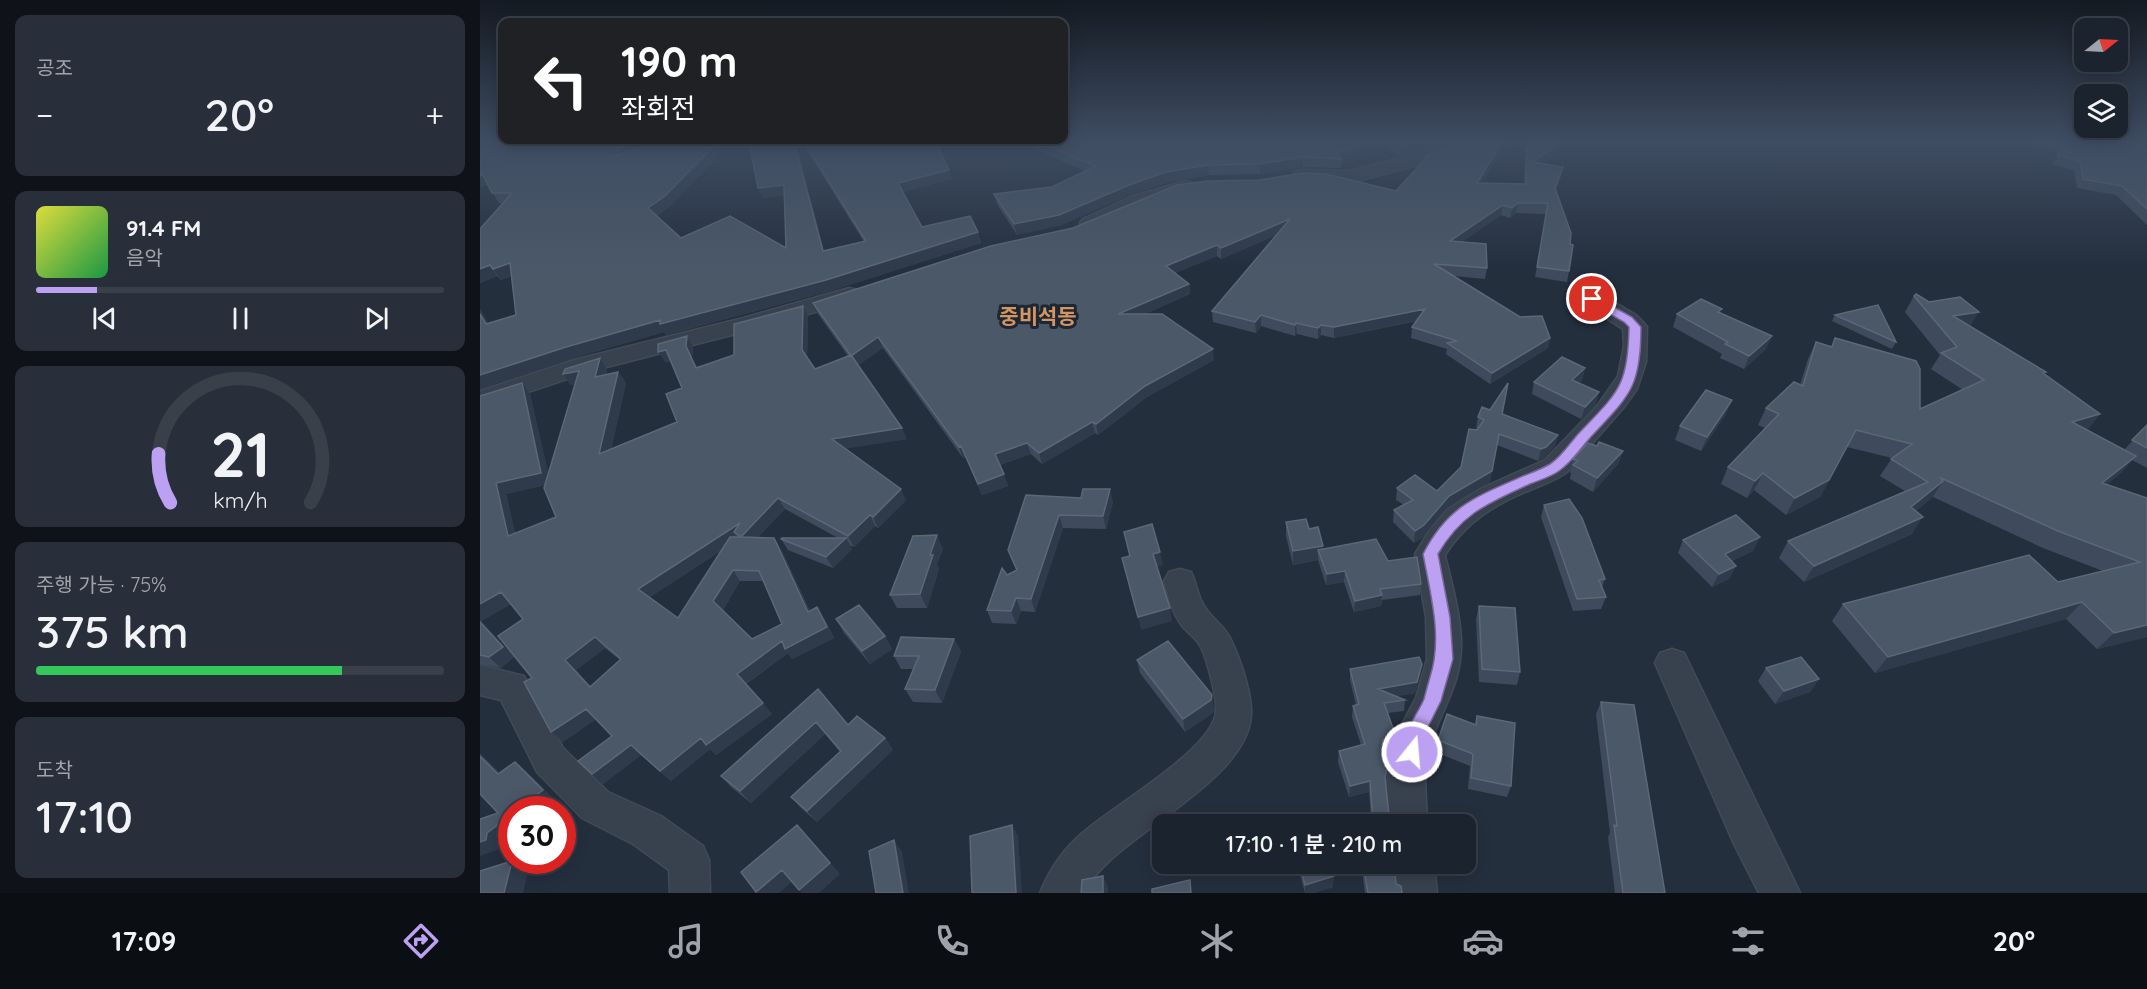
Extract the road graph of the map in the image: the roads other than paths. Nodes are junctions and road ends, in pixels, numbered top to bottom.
1 (1204, 184) edge
2 (1068, 232) edge
3 (872, 286) edge
4 (1592, 299) dead end
5 (480, 400) edge
6 (1180, 581) dead end
7 (1672, 663) dead end
8 (480, 680) edge
9 (1408, 814) edge
10 (1415, 874) edge
11 (690, 893) edge
12 (1060, 893) edge
13 (1417, 893) edge
14 (1780, 893) edge

1 - 2 street
3 - 5 street
4 - 9 street
6 - 12 street
7 - 14 street
8 - 11 street
10 - 13 street

